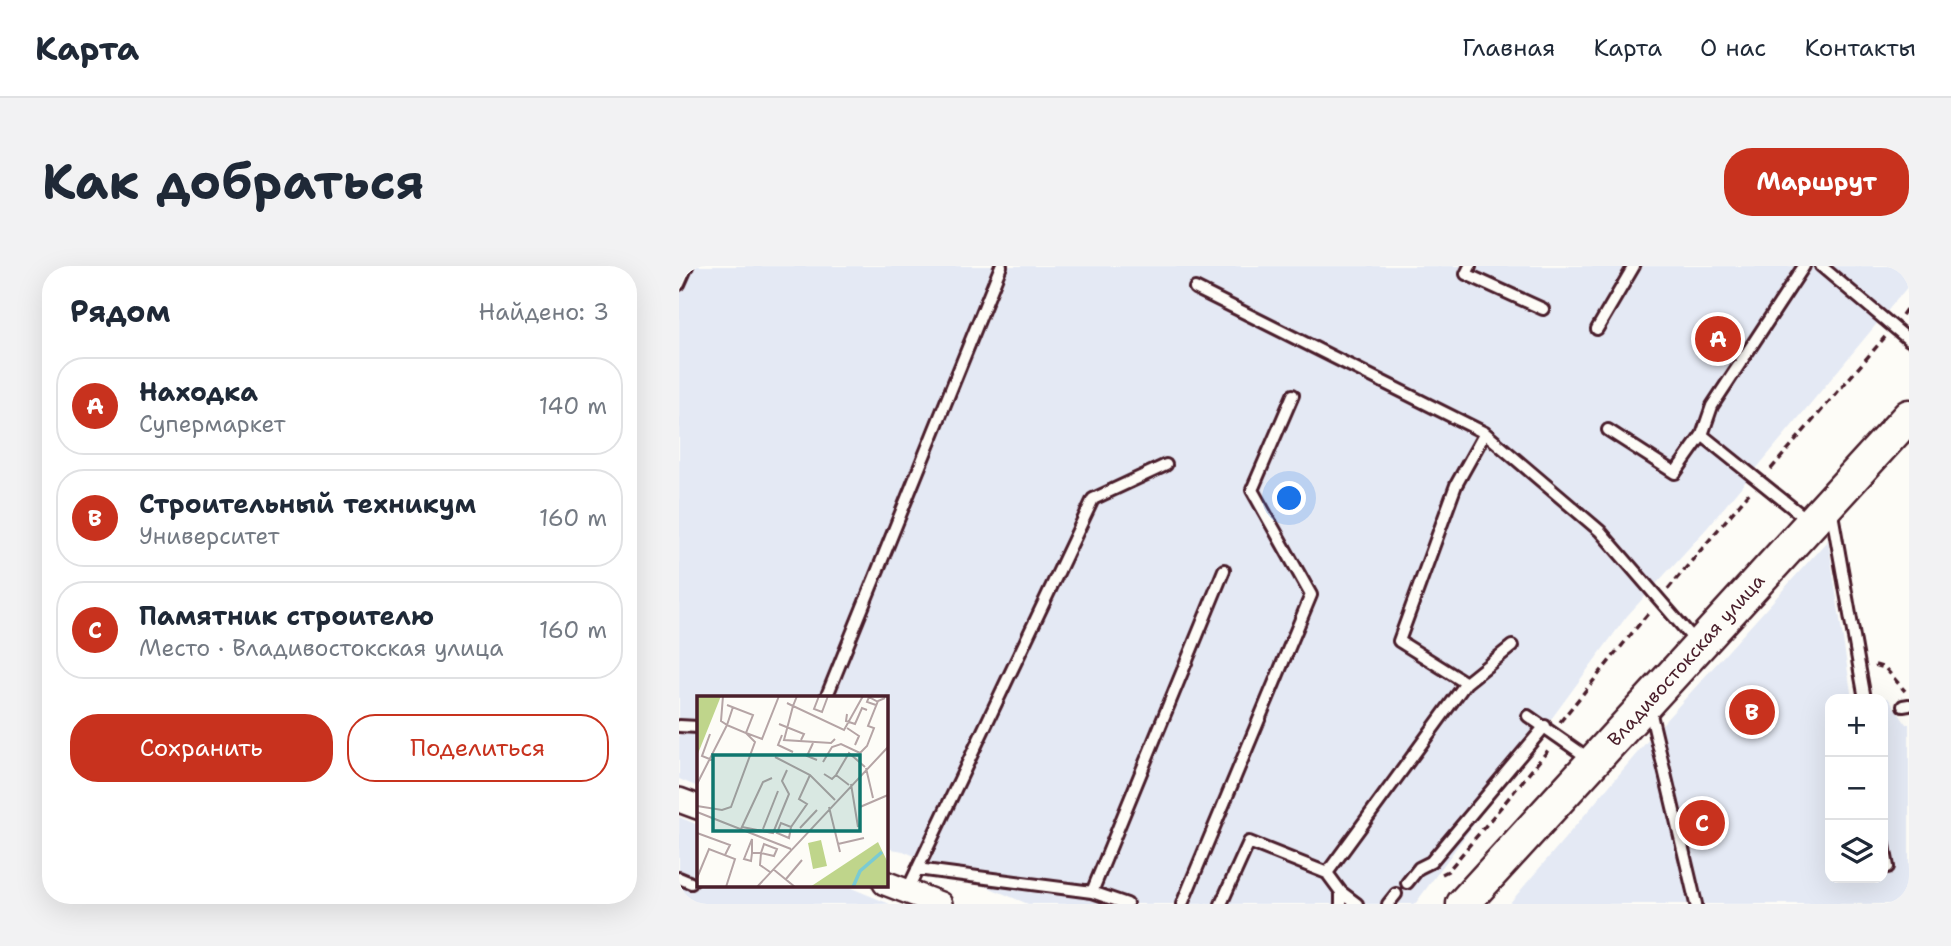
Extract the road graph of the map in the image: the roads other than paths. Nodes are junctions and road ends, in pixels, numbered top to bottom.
1 (687, 266) edge
2 (1000, 266) edge
3 (1470, 266) edge
4 (1635, 266) edge
5 (1804, 266) edge
6 (1821, 266) edge
7 (679, 284) edge
8 (1195, 288) dead end
9 (1543, 309) dead end
10 (1597, 329) dead end
11 (1909, 340) edge
12 (1293, 395) dead end
13 (1909, 415) edge
14 (1608, 430) dead end
15 (1485, 433) junction
16 (1702, 435) junction
17 (1166, 465) dead end
18 (1821, 512) junction
19 (1224, 570) dead end
20 (1698, 644) junction
21 (1512, 646) dead end
22 (1466, 683) junction
23 (1864, 694) edge
24 (827, 696) edge
25 (1648, 702) junction
26 (1528, 716) dead end
27 (679, 726) edge
28 (1545, 726) junction
29 (697, 727) edge
30 (1593, 761) junction
31 (679, 800) edge
32 (697, 807) edge
33 (917, 869) junction
34 (1327, 873) junction
35 (679, 878) edge
36 (691, 883) dead end
37 (1407, 883) dead end
38 (887, 884) edge
39 (907, 891) junction
40 (1092, 892) junction
41 (1341, 892) junction
42 (1396, 894) dead end
43 (940, 904) edge
44 (1127, 904) edge
45 (1182, 904) edge
46 (1221, 904) edge
47 (1341, 904) edge
48 (1357, 904) edge
49 (1388, 904) edge
50 (1462, 904) edge
51 (1696, 904) edge

1 - 7 lane
2 - 24 lane
3 - 9 lane
4 - 10 lane
5 - 16 lane
6 - 11 lane
8 - 15 lane
12 - 45 lane
13 - 18 street, Владивостокская улица
14 - 16 lane
15 - 20 lane
15 - 22 lane
16 - 18 lane
17 - 33 lane
18 - 20 street, Владивостокская улица
18 - 23 lane
19 - 40 lane
20 - 25 street, Владивостокская улица
21 - 22 lane
22 - 34 lane
25 - 30 street, Владивостокская улица
25 - 51 lane
26 - 28 lane
27 - 29 lane
28 - 30 lane
28 - 37 lane
30 - 50 street, Владивостокская улица
31 - 32 street
33 - 39 lane
33 - 40 lane
34 - 41 lane
34 - 46 lane
35 - 36 lane
38 - 39 street
39 - 43 street
40 - 44 lane
41 - 47 lane
41 - 48 lane
42 - 49 lane

